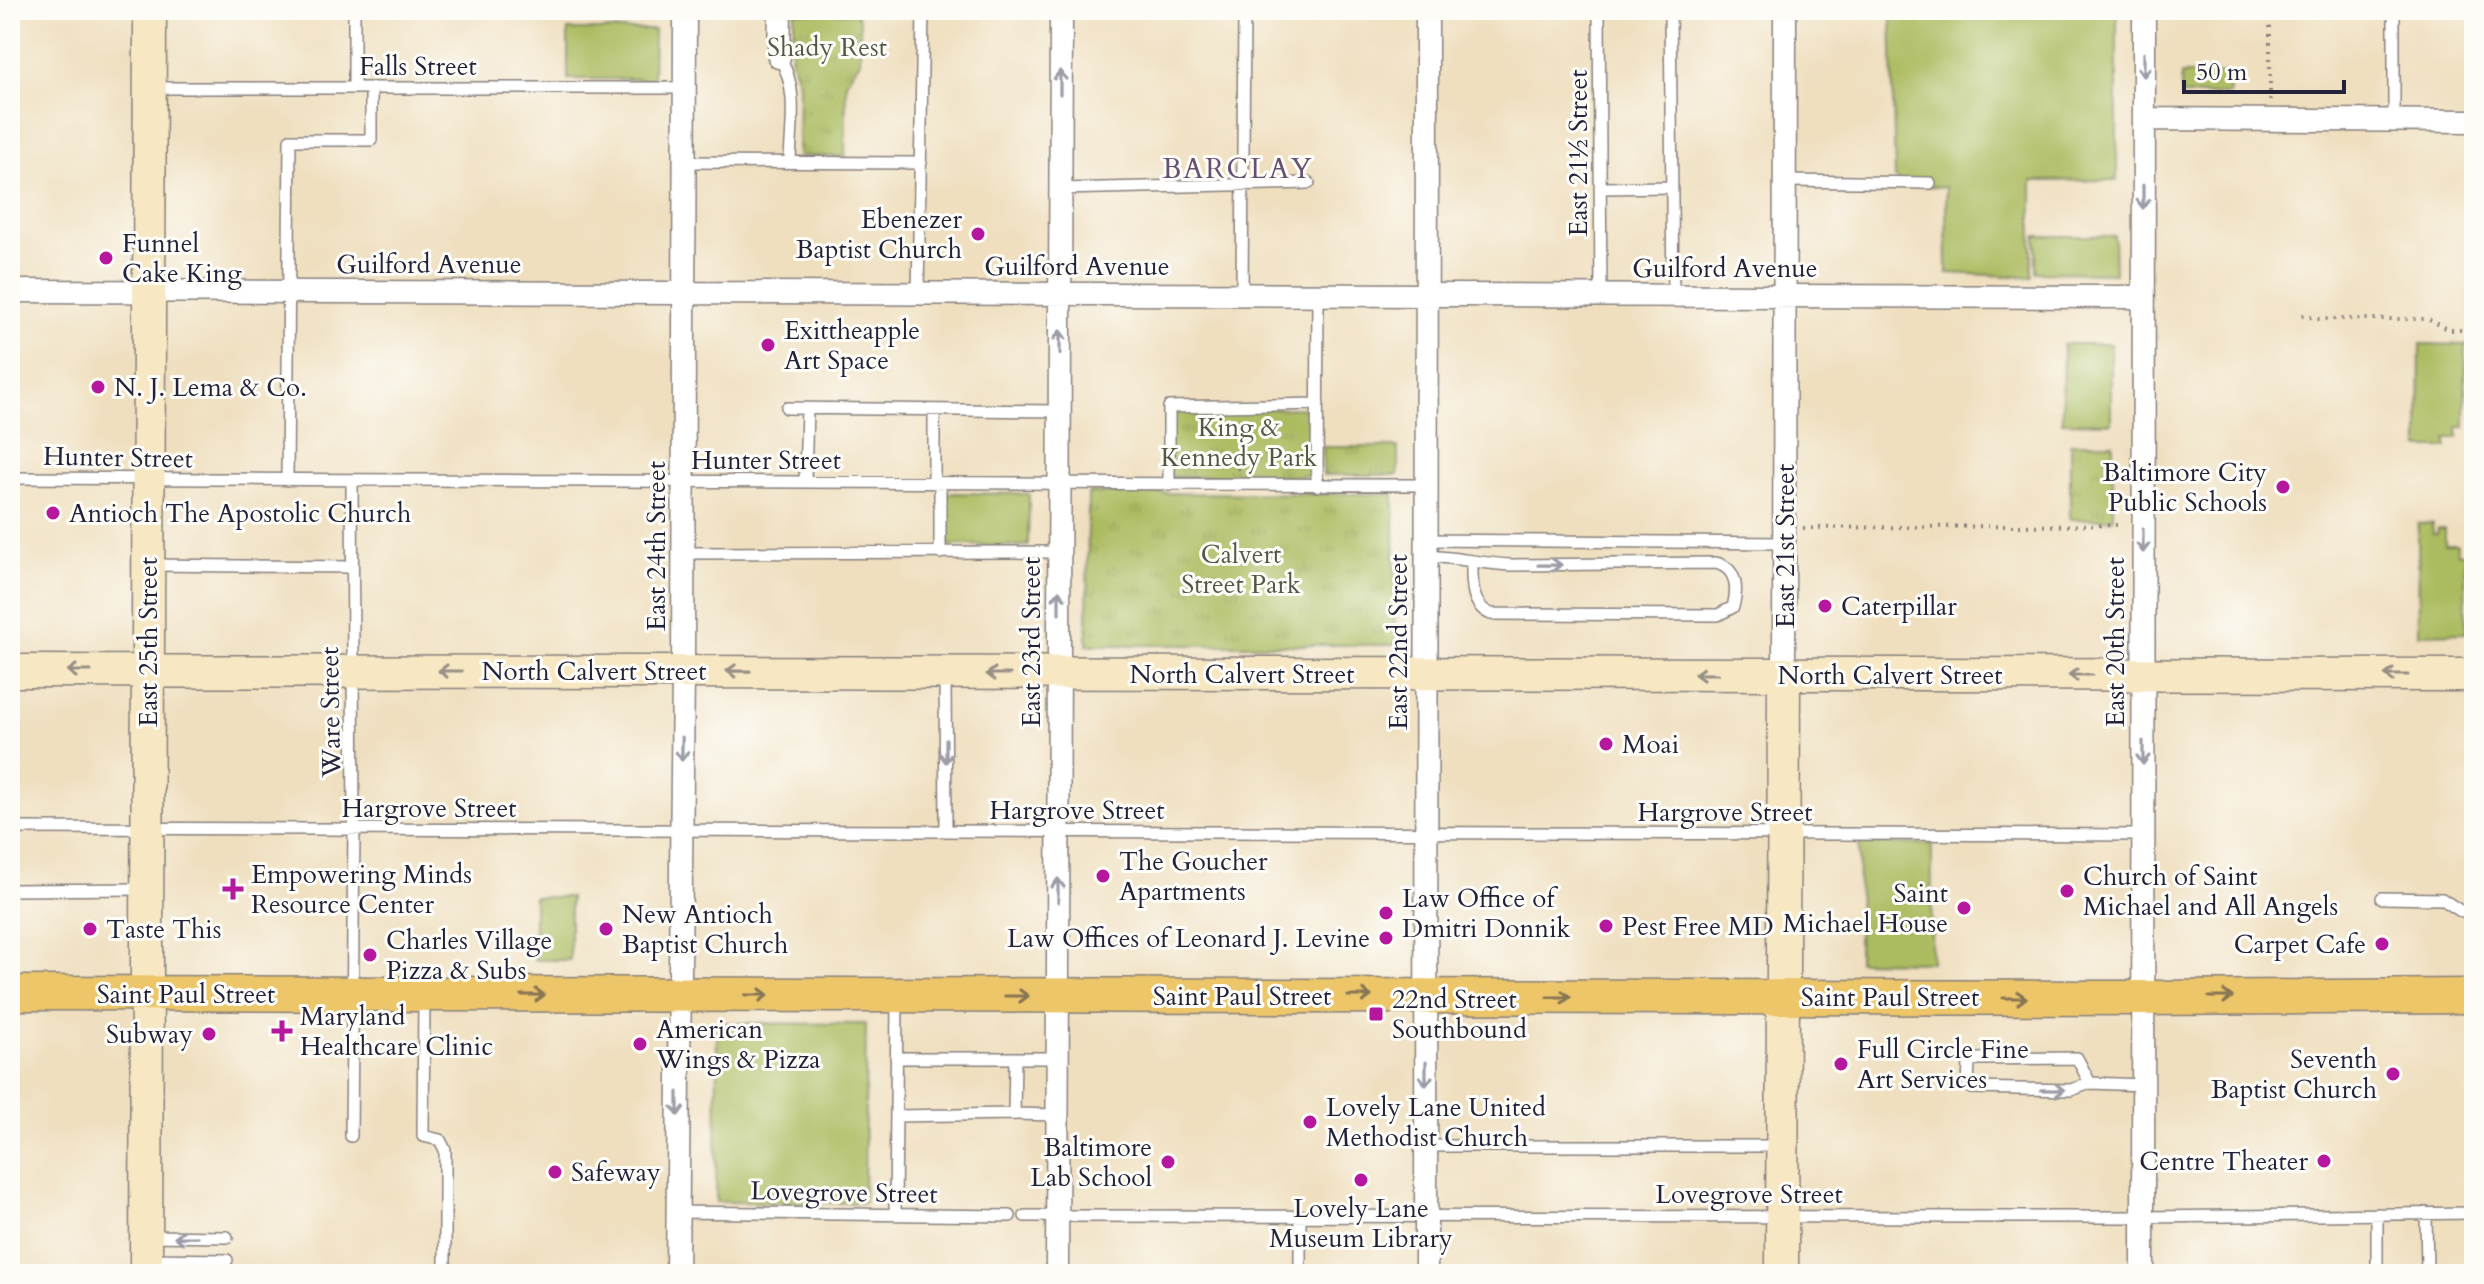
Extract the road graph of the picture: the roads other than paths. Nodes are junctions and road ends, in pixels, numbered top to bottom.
1 (150, 10) edge
2 (354, 10) edge
3 (685, 10) edge
4 (780, 10) edge
5 (923, 10) edge
6 (1061, 10) edge
7 (1244, 10) edge
8 (1427, 10) edge
9 (1599, 10) edge
10 (1670, 10) edge
11 (1785, 10) edge
12 (2144, 10) edge
13 (2394, 10) edge
14 (779, 57) joint
15 (150, 88) junction
16 (354, 88) junction
17 (371, 88) junction
18 (685, 88) junction
19 (2144, 119) junction
20 (2394, 121) junction
21 (2474, 121) edge
22 (790, 161) junction
23 (684, 162) junction
24 (921, 163) junction
25 (1785, 181) junction
26 (1309, 183) dead end
27 (1930, 183) dead end
28 (1242, 186) junction
29 (1672, 187) junction
30 (1600, 188) junction
31 (1060, 189) junction
32 (10, 291) edge
33 (149, 291) junction
34 (290, 292) junction
35 (685, 293) junction
36 (918, 294) junction
37 (1060, 294) junction
38 (1242, 294) junction
39 (1318, 295) junction
40 (1426, 295) junction
41 (1601, 296) junction
42 (1673, 296) junction
43 (1785, 296) junction
44 (2143, 297) junction
45 (1318, 404) junction
46 (787, 408) dead end
47 (807, 409) junction
48 (934, 410) junction
49 (1060, 411) junction
50 (10, 478) edge
51 (149, 480) junction
52 (287, 480) junction
53 (352, 480) junction
54 (684, 481) junction
55 (805, 482) junction
56 (937, 483) junction
57 (1059, 483) junction
58 (1169, 485) junction
59 (1426, 485) junction
60 (1317, 486) junction
61 (1785, 536) junction
62 (1426, 548) junction
63 (1059, 552) junction
64 (684, 553) junction
65 (940, 553) junction
66 (1472, 561) junction
67 (149, 565) junction
68 (351, 567) junction
69 (10, 671) edge
70 (353, 671) junction
71 (683, 671) junction
72 (148, 672) junction
73 (945, 673) junction
74 (1059, 674) junction
75 (1426, 674) junction
76 (1784, 674) junction
77 (2143, 675) junction
78 (2474, 675) edge
79 (10, 828) edge
80 (148, 828) junction
81 (354, 829) junction
82 (681, 830) junction
83 (946, 831) junction
84 (1058, 832) junction
85 (1426, 833) junction
86 (1784, 834) junction
87 (2143, 835) junction
88 (148, 889) junction
89 (10, 890) edge
90 (2382, 898) dead end
91 (2474, 912) edge
92 (10, 993) edge
93 (147, 994) junction
94 (352, 995) junction
95 (424, 995) junction
96 (679, 995) junction
97 (897, 996) junction
98 (1058, 996) junction
99 (1425, 996) junction
100 (2474, 996) edge
101 (1783, 997) junction
102 (2143, 998) junction
103 (896, 1058) junction
104 (1015, 1058) junction
105 (1058, 1058) junction
106 (2090, 1083) junction
107 (2143, 1085) junction
108 (1014, 1114) junction
109 (1058, 1115) junction
110 (896, 1116) junction
111 (351, 1136) dead end
112 (1426, 1146) junction
113 (1783, 1146) junction
114 (677, 1212) junction
115 (2426, 1213) junction
116 (2474, 1213) edge
117 (2377, 1214) junction
118 (895, 1215) junction
119 (1300, 1215) junction
120 (1426, 1215) junction
121 (1010, 1216) dead end
122 (1025, 1216) dead end
123 (1057, 1217) junction
124 (1782, 1217) junction
125 (2143, 1217) junction
126 (227, 1237) dead end
127 (146, 1256) edge
128 (227, 1260) dead end
129 (445, 1274) edge
130 (677, 1274) edge
131 (1057, 1274) edge
132 (1300, 1274) edge
133 (1426, 1274) edge
134 (1782, 1274) edge
135 (2143, 1274) edge
136 (2377, 1274) edge
137 (2427, 1274) edge

1 - 15 main road, East 25th Street
2 - 16 lane
3 - 18 street, East 24th Street
4 - 14 street
5 - 24 lane
31 -> 6 street, East 23rd Street
7 - 28 lane
8 - 40 street, East 22nd Street
9 - 30 lane, East 21½ Street
10 - 29 lane
11 - 25 street, East 21st Street
12 -> 19 street, East 20th Street
13 - 20 lane
14 - 22 lane
15 - 16 lane, Falls Street
15 - 33 main road, East 25th Street
16 - 17 lane, Falls Street
17 - 18 lane, Falls Street
17 - 34 lane
18 - 23 street, East 24th Street
19 - 20 street
19 -> 44 street, East 20th Street
20 - 21 street
22 - 23 lane
22 - 24 lane
23 - 35 street, East 24th Street
24 - 36 lane
25 - 27 lane
25 - 43 street, East 21st Street
26 - 28 lane
28 - 31 lane
28 - 38 lane
29 - 30 lane
29 - 42 lane
30 - 41 lane, East 21½ Street
31 - 37 street, East 23rd Street
32 - 33 street, Guilford Avenue
33 - 34 street, Guilford Avenue
33 - 51 main road, East 25th Street
34 - 35 street, Guilford Avenue
34 - 52 lane
35 - 36 street, Guilford Avenue
35 - 54 street, East 24th Street
36 - 37 street, Guilford Avenue
37 - 38 street, Guilford Avenue
49 -> 37 street, East 23rd Street
38 - 39 street, Guilford Avenue
39 - 40 street, Guilford Avenue
39 - 45 lane
40 - 41 street, Guilford Avenue
40 - 59 street, East 22nd Street
41 - 42 street, Guilford Avenue
42 - 43 street, Guilford Avenue
43 - 44 street, Guilford Avenue
43 - 61 street, East 21st Street
44 -> 77 street, East 20th Street
45 - 58 lane
45 - 60 lane
46 - 47 lane
47 - 48 lane
47 - 55 lane
48 - 49 lane
48 - 56 lane
49 - 57 street, East 23rd Street
50 - 51 lane, Hunter Street
51 - 52 lane, Hunter Street
51 - 67 main road, East 25th Street
52 - 53 lane, Hunter Street
53 - 54 lane, Hunter Street
53 - 68 lane, Ware Street
54 - 55 lane, Hunter Street
54 - 64 street, East 24th Street
55 - 56 lane, Hunter Street
56 - 57 lane, Hunter Street
56 - 65 lane
57 - 58 lane, Hunter Street
57 - 63 street, East 23rd Street
58 - 60 lane, Hunter Street
59 - 60 lane, Hunter Street
59 - 62 street, East 22nd Street
61 - 62 lane
61 - 76 street, East 21st Street
62 - 66 lane
62 - 75 street, East 22nd Street
63 - 65 lane
74 -> 63 street, East 23rd Street
64 - 65 lane
64 - 71 street, East 24th Street
66 -> 66 lane
67 - 68 lane
67 - 72 main road, East 25th Street
68 - 70 lane, Ware Street
72 -> 69 main road, North Calvert Street
71 -> 70 main road, North Calvert Street
70 - 72 main road, North Calvert Street
70 - 81 lane, Ware Street
73 -> 71 main road, North Calvert Street
71 -> 82 street, East 24th Street
72 - 80 main road, East 25th Street
74 -> 73 main road, North Calvert Street
73 -> 83 lane
74 - 75 main road, North Calvert Street
74 - 84 street, East 23rd Street
76 -> 75 main road, North Calvert Street
75 - 85 street, East 22nd Street
77 -> 76 main road, North Calvert Street
76 - 86 main road, East 21st Street
78 -> 77 main road, North Calvert Street
77 -> 87 street, East 20th Street
79 - 80 lane, Hargrove Street
80 - 81 lane, Hargrove Street
80 - 88 main road, East 25th Street
81 - 82 lane, Hargrove Street
81 - 94 lane, Ware Street
82 - 83 lane, Hargrove Street
82 - 96 street, East 24th Street
83 - 84 lane, Hargrove Street
84 - 85 lane, Hargrove Street
98 -> 84 street, East 23rd Street
85 - 86 lane, Hargrove Street
85 - 99 street, East 22nd Street
86 - 87 lane, Hargrove Street
86 - 101 main road, East 21st Street
87 - 102 street, East 20th Street
88 - 89 lane
88 - 93 main road, East 25th Street
90 - 91 lane
92 - 93 main road, Saint Paul Street
93 - 94 main road, Saint Paul Street
93 - 127 main road, East 25th Street
94 - 95 main road, Saint Paul Street
94 - 111 lane, Ware Street
95 -> 96 main road, Saint Paul Street
95 - 129 lane
96 -> 97 main road, Saint Paul Street
96 -> 114 street, East 24th Street
97 -> 98 main road, Saint Paul Street
97 - 103 lane
98 -> 99 main road, Saint Paul Street
98 - 105 street, East 23rd Street
99 -> 101 main road, Saint Paul Street
99 -> 112 street, East 22nd Street
102 -> 100 main road, Saint Paul Street
101 -> 102 main road, Saint Paul Street
101 - 113 main road, East 21st Street
102 - 107 street, East 20th Street
103 - 104 lane
103 - 110 lane
104 - 105 lane
104 - 108 lane
105 - 109 street, East 23rd Street
106 -> 106 lane
106 - 107 lane
107 - 125 street, East 20th Street
108 - 109 lane
108 - 110 lane
109 - 123 street, East 23rd Street
110 - 118 lane
112 - 113 lane
112 - 120 street, East 22nd Street
113 - 124 main road, East 21st Street
114 - 118 lane, Lovegrove Street
114 - 130 street, East 24th Street
115 - 116 lane, Lovegrove Street
115 - 117 lane, Lovegrove Street
115 - 137 lane
117 - 125 lane, Lovegrove Street
117 - 136 lane
118 - 121 lane, Lovegrove Street
119 - 120 lane, Lovegrove Street
119 - 123 lane, Lovegrove Street
119 - 132 lane
120 - 124 lane, Lovegrove Street
120 - 133 street, East 22nd Street
122 - 123 lane, Lovegrove Street
123 - 131 street, East 23rd Street
124 - 125 lane, Lovegrove Street
124 - 134 main road, East 21st Street
125 - 135 street, East 20th Street
126 -> 127 lane
127 - 128 lane

